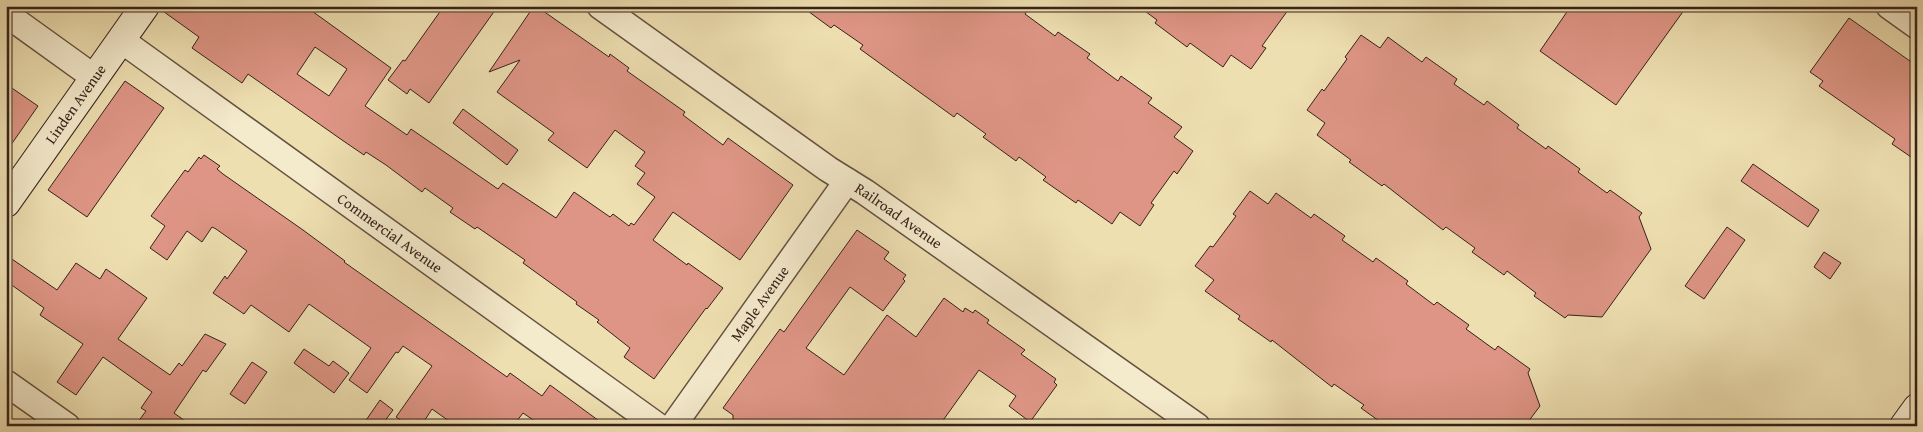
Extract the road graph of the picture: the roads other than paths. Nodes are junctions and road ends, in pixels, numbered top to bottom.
1 (145, 6) edge
2 (600, 6) edge
3 (1890, 6) edge
4 (6, 14) edge
5 (1917, 26) edge
6 (121, 40) junction
7 (95, 78) junction
8 (847, 181) junction
9 (6, 203) edge
10 (6, 383) edge
11 (1917, 408) edge
12 (67, 426) edge
13 (658, 426) edge
14 (673, 426) edge
15 (1197, 426) edge
16 (1904, 426) edge

1 - 6 street, Linden Avenue
2 - 8 street, Railroad Avenue
3 - 5 street
4 - 7 street
6 - 7 street, Linden Avenue
6 - 13 street, Commercial Avenue
7 - 9 street, Linden Avenue
8 - 14 street, Maple Avenue
8 - 15 street, Railroad Avenue
10 - 12 street
11 - 16 street

